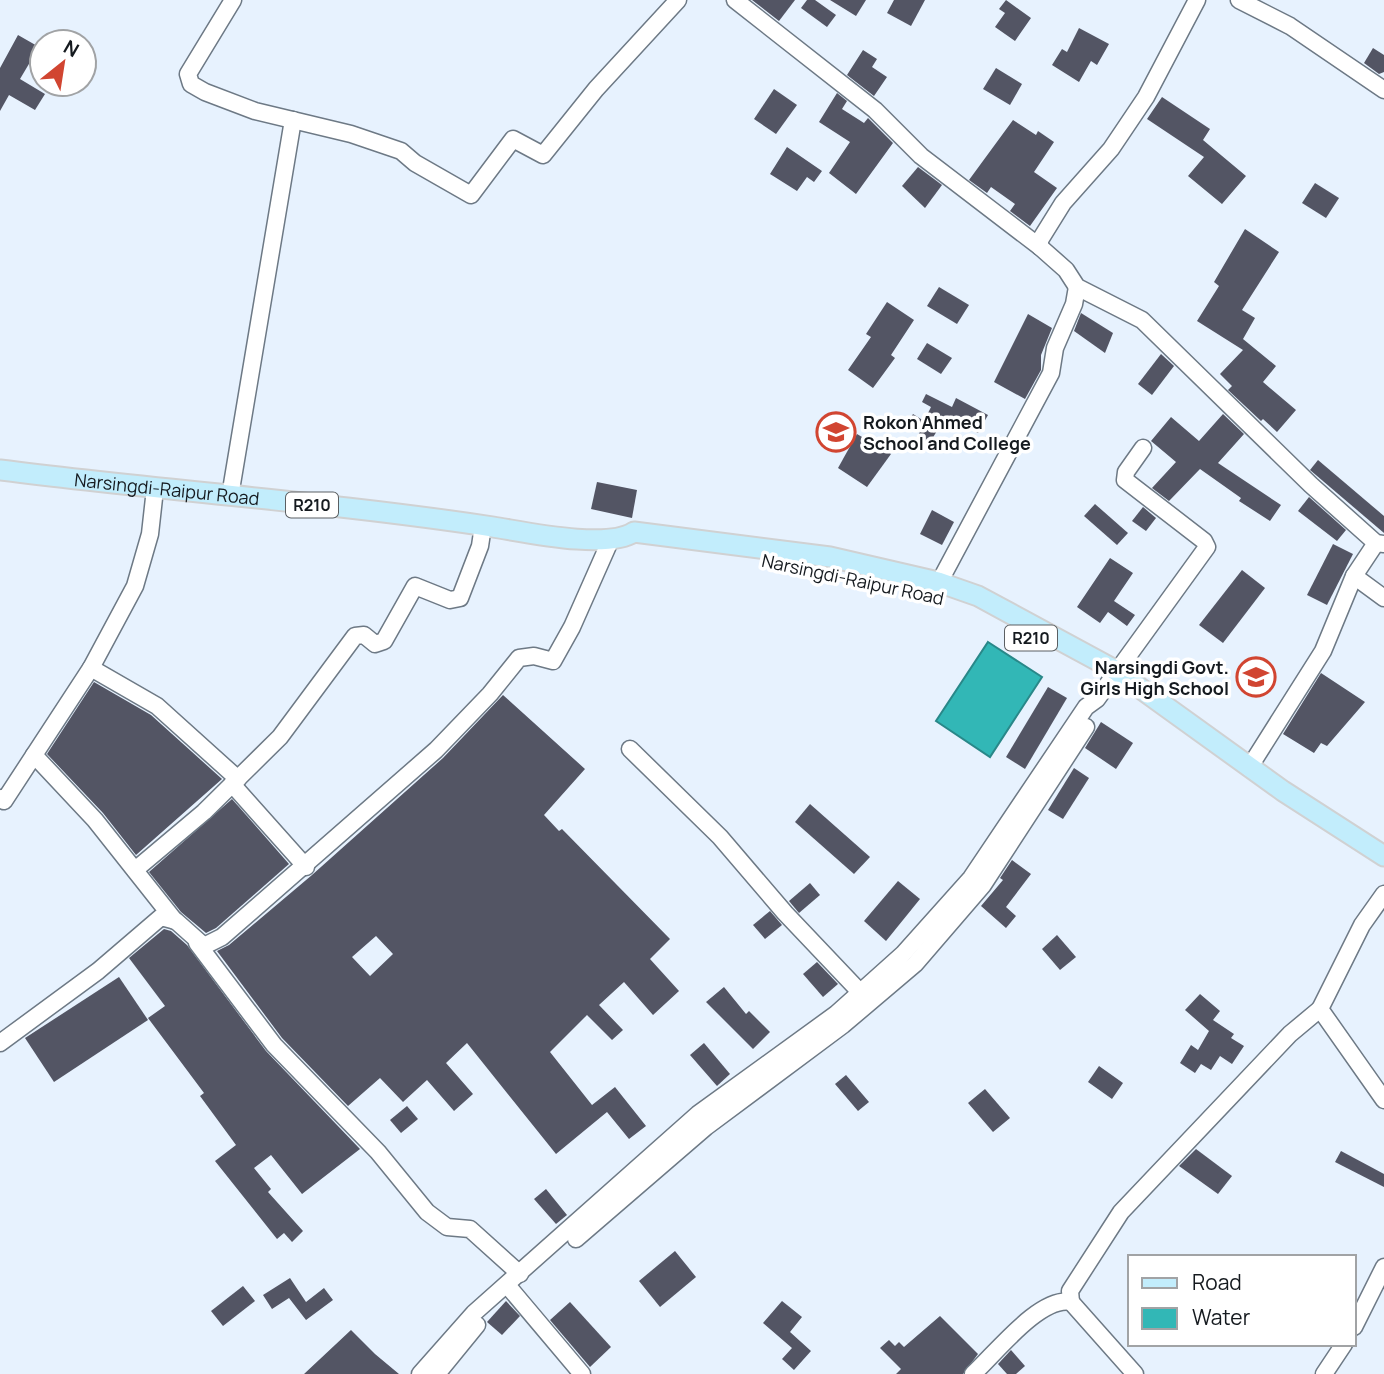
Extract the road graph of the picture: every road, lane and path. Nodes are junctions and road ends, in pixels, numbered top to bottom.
1 (233, 0) edge
2 (678, 0) edge
3 (735, 0) edge
4 (1196, 0) edge
5 (1238, 0) edge
6 (1384, 90) edge
7 (293, 120) junction
8 (1040, 247) junction
9 (1077, 287) junction
10 (1143, 448) dead end
11 (0, 470) edge
12 (155, 489) junction
13 (230, 496) junction
14 (483, 526) junction
15 (618, 539) junction
16 (1380, 543) edge
17 (1354, 576) junction
18 (935, 588) junction
19 (1384, 598) edge
20 (91, 668) junction
21 (1112, 676) junction
22 (1097, 699) junction
23 (630, 749) dead end
24 (34, 755) junction
25 (1250, 768) junction
26 (235, 781) junction
27 (1, 802) edge
28 (1384, 856) edge
29 (306, 867) junction
30 (135, 870) junction
31 (1384, 870) edge
32 (1384, 894) edge
33 (176, 921) junction
34 (197, 943) junction
35 (860, 992) junction
36 (1321, 1009) junction
37 (0, 1044) edge
38 (1384, 1100) edge
39 (1384, 1267) edge
40 (520, 1274) junction
41 (509, 1288) junction
42 (1071, 1302) junction
43 (1356, 1323) edge
44 (1343, 1346) edge
45 (420, 1374) edge
46 (437, 1374) edge
47 (582, 1374) edge
48 (973, 1374) edge
49 (1135, 1374) edge
50 (1324, 1374) edge

1 - 7 street
2 - 7 street
3 - 8 street
4 - 8 street
5 - 6 street
7 - 13 street
8 - 9 street
9 - 16 street
9 - 18 street
10 - 21 street
11 - 12 main road, Narsingdi-Raipur Road / R210
12 - 13 main road, Narsingdi-Raipur Road / R210
12 - 20 street
13 - 14 main road, Narsingdi-Raipur Road / R210
14 - 15 main road, Narsingdi-Raipur Road / R210
14 - 26 street
15 - 18 main road, Narsingdi-Raipur Road / R210
15 - 29 street
16 - 17 street
17 - 19 street
17 - 25 street
18 - 21 main road, Narsingdi-Raipur Road / R210
20 - 24 street
20 - 26 street
21 - 22 street
21 - 25 main road, Narsingdi-Raipur Road / R210
21 - 31 main road, Narsingdi-Raipur Road / R210
22 - 35 street
22 - 41 street
23 - 35 street
24 - 27 street
24 - 30 street
25 - 28 main road, Narsingdi-Raipur Road / R210
26 - 29 street
26 - 30 street
29 - 34 street
30 - 33 street
32 - 36 street
33 - 34 street
33 - 37 street
34 - 40 street
35 - 40 street
36 - 38 street
36 - 42 street
39 - 43 street
40 - 41 street
41 - 45 street
41 - 46 street
41 - 47 street
42 - 48 street
42 - 49 street
44 - 50 street

